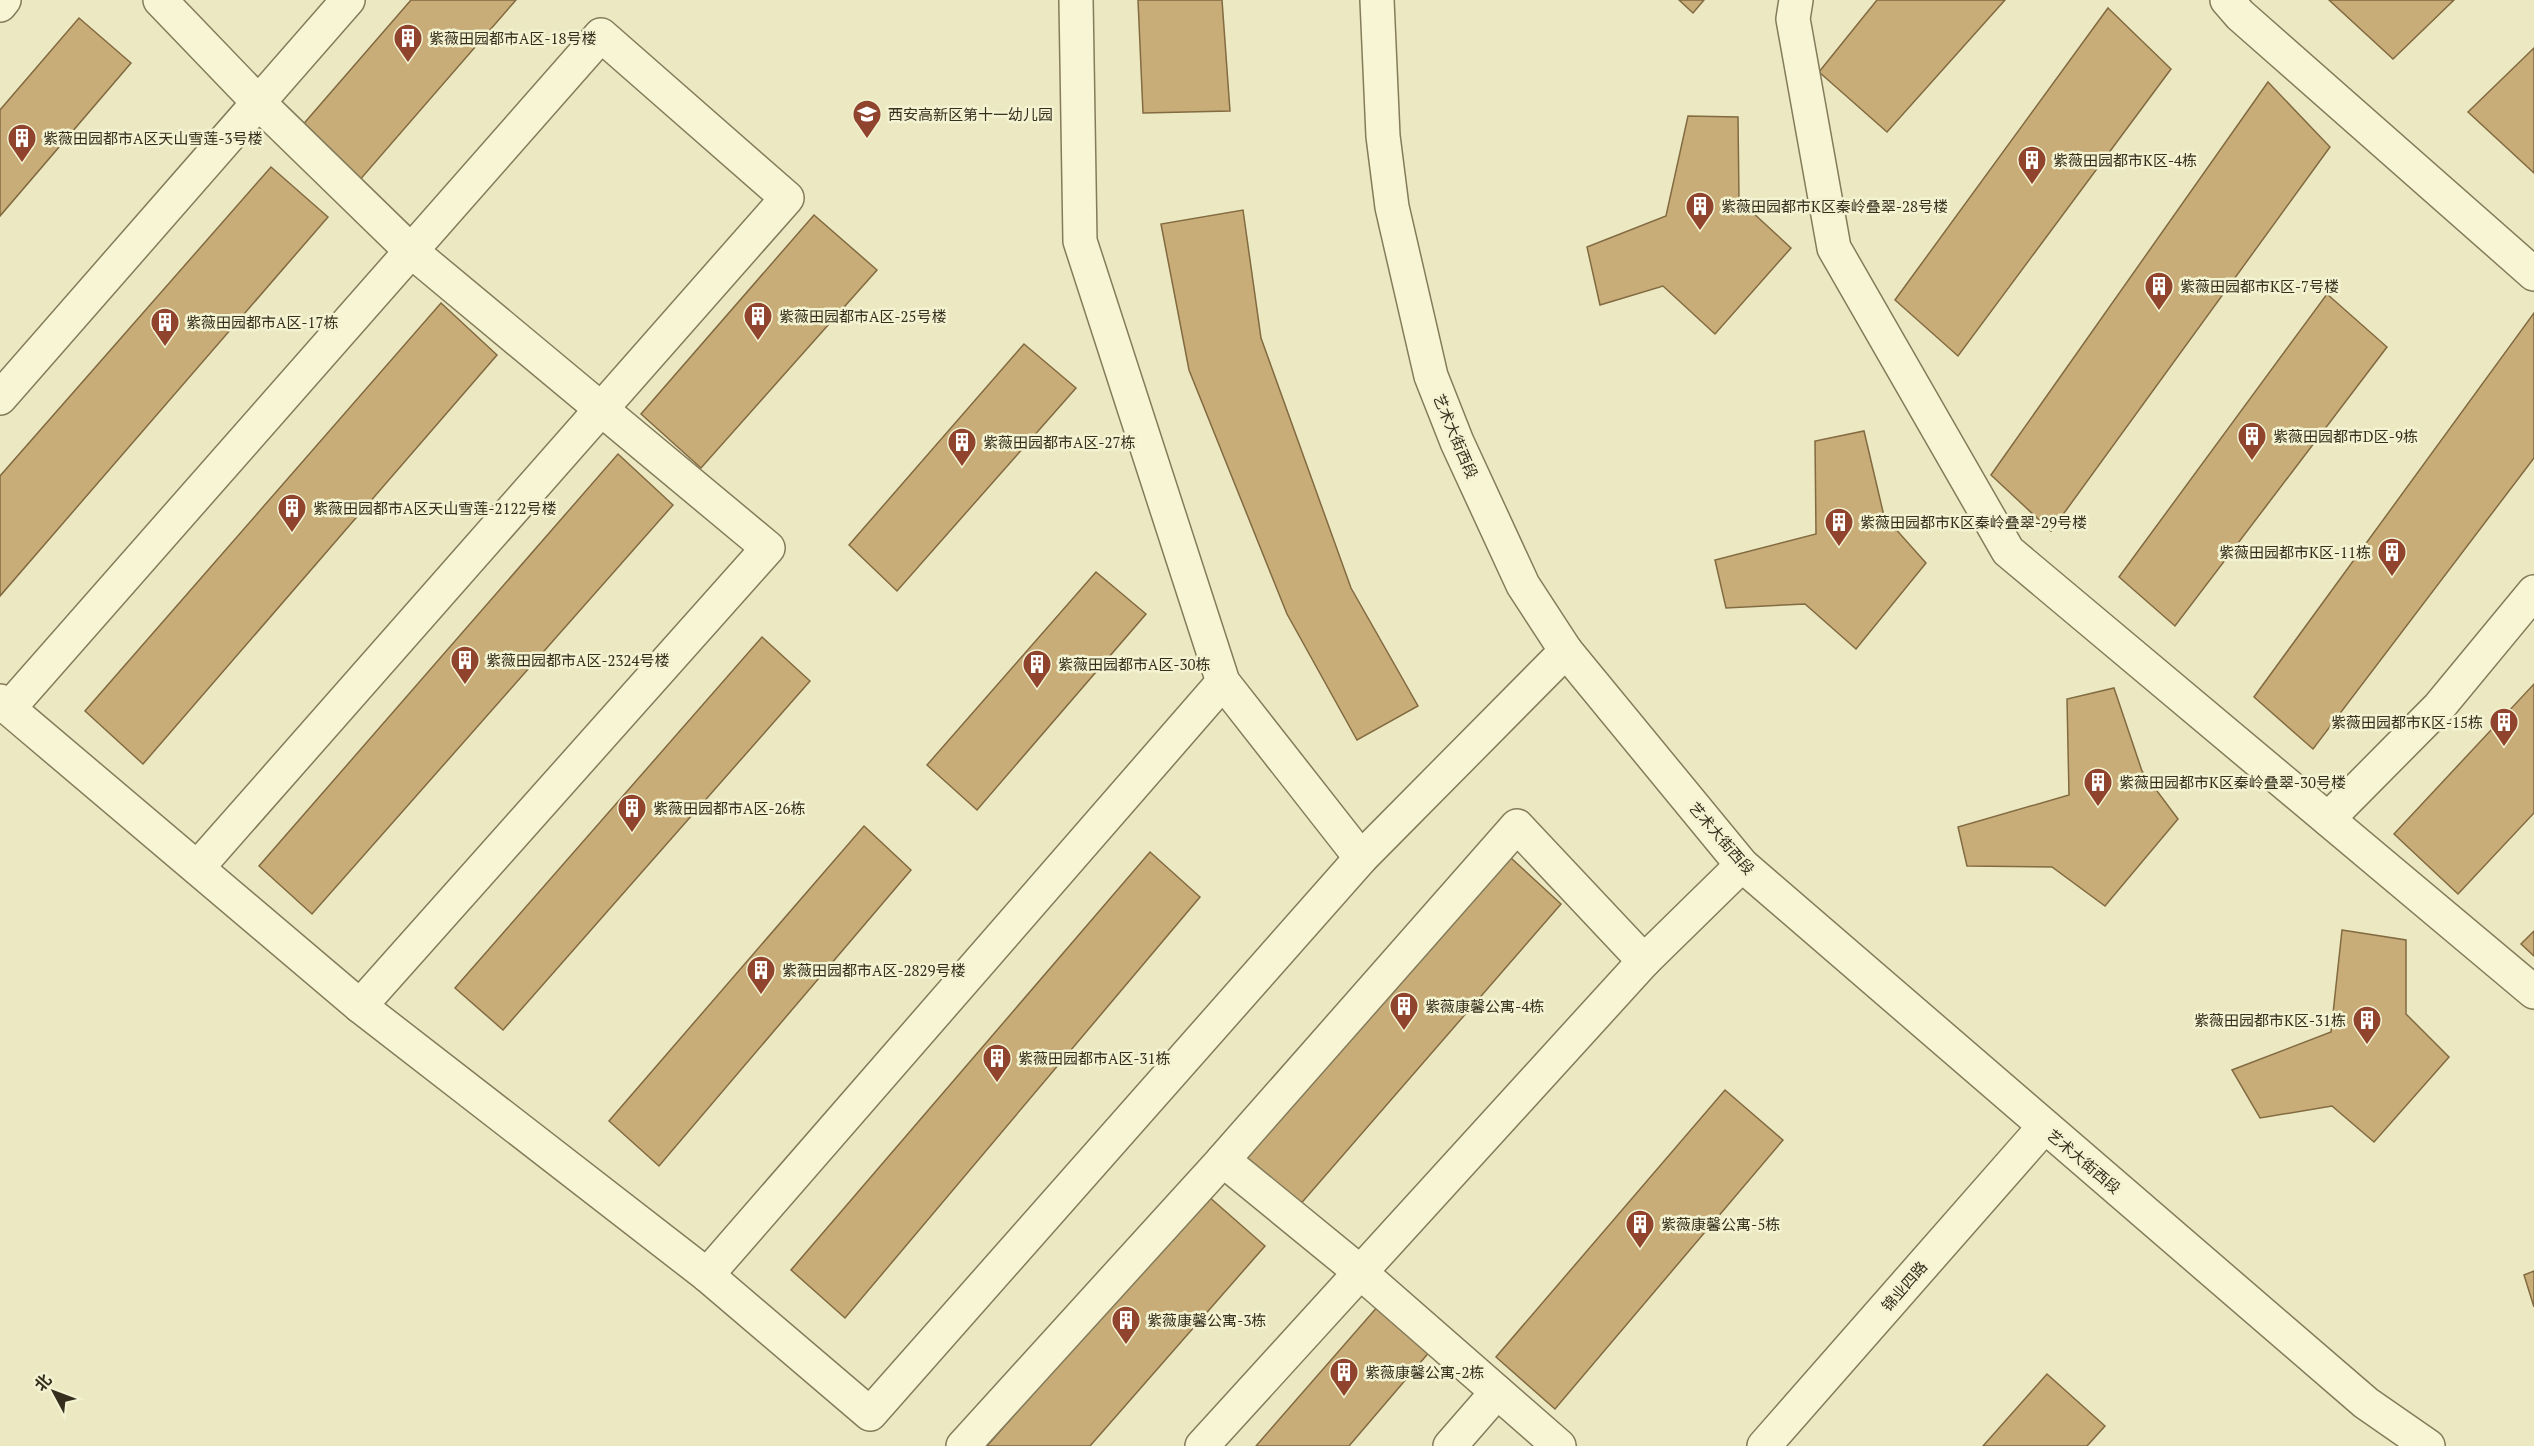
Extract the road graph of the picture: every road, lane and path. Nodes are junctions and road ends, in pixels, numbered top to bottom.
1 (4, 0) edge
2 (160, 0) edge
3 (348, 0) edge
4 (1076, 0) edge
5 (1377, 0) edge
6 (1796, 0) edge
7 (2227, 0) edge
8 (0, 5) edge
9 (259, 103) junction
10 (410, 250) junction
11 (2534, 274) edge
12 (0, 398) edge
13 (599, 410) junction
14 (2534, 592) edge
15 (1566, 651) junction
16 (1223, 682) junction
17 (4, 705) edge
18 (2328, 819) junction
19 (1361, 858) junction
20 (1742, 865) junction
21 (198, 867) junction
22 (1644, 962) junction
23 (2534, 992) edge
24 (360, 1006) junction
25 (2044, 1127) junction
26 (1223, 1160) junction
27 (1360, 1272) junction
28 (707, 1275) junction
29 (1497, 1392) junction
30 (963, 1446) edge
31 (1202, 1446) edge
32 (1450, 1446) edge
33 (1559, 1446) edge
34 (1764, 1446) edge
35 (2428, 1446) edge

1 - 8 street
2 - 9 street
3 - 9 street
4 - 16 street
5 - 15 street, 艺术大街西段
6 - 18 street
7 - 11 street
9 - 10 street
9 - 12 street
10 - 13 street
10 - 13 street
10 - 17 street
13 - 21 street
13 - 24 street
14 - 18 street
15 - 19 street
15 - 20 street, 艺术大街西段
16 - 19 street
16 - 28 street
17 - 21 street
18 - 23 street
19 - 28 street
20 - 22 street
20 - 25 street, 艺术大街西段
21 - 24 street
22 - 26 street
22 - 27 street
24 - 28 street
25 - 34 street, 锦业四路
25 - 35 street, 艺术大街西段
26 - 27 street
26 - 30 street
27 - 29 street
27 - 31 street
29 - 32 street
29 - 33 street

